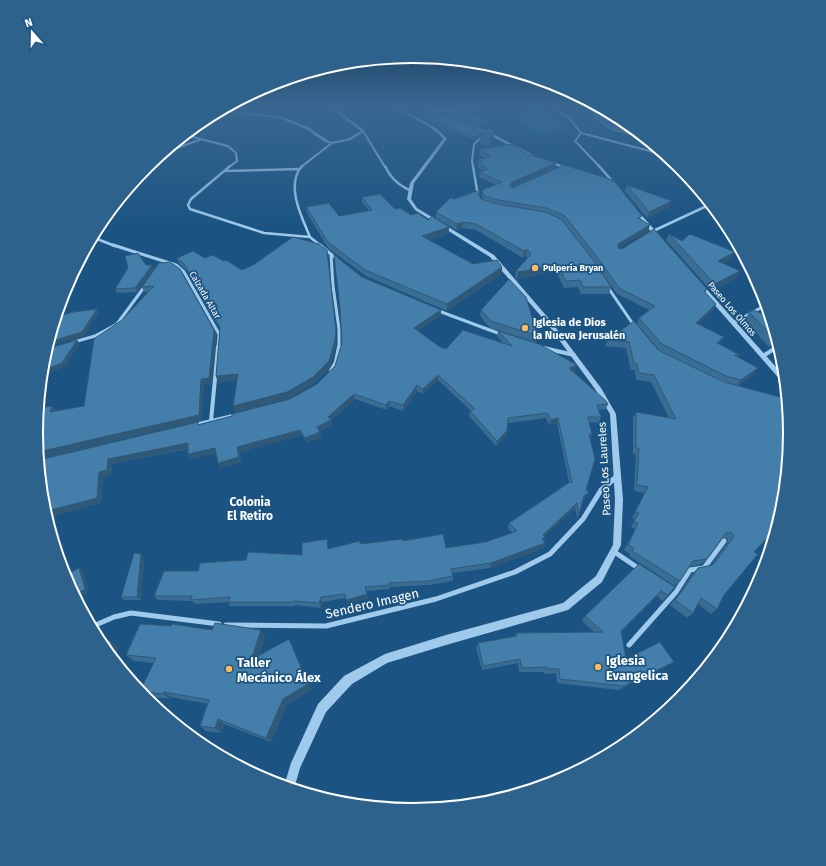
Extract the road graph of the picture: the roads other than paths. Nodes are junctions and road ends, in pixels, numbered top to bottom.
1 (228, 146) edge
2 (328, 146) edge
3 (373, 146) edge
4 (439, 146) edge
5 (474, 146) edge
6 (515, 146) edge
7 (580, 146) edge
8 (632, 146) edge
9 (653, 152) edge
10 (563, 167) junction
11 (299, 169) junction
12 (557, 170) edge
13 (225, 171) junction
14 (575, 171) edge
15 (605, 180) edge
16 (614, 184) joint
17 (411, 191) junction
18 (480, 199) edge
19 (706, 206) edge
20 (633, 207) edge
21 (653, 231) junction
22 (647, 234) edge
23 (310, 237) junction
24 (98, 239) edge
25 (663, 243) edge
26 (331, 255) junction
27 (163, 261) junction
28 (342, 263) edge
29 (158, 267) edge
30 (602, 279) edge
31 (695, 279) edge
32 (149, 280) edge
33 (428, 307) edge
34 (761, 308) edge
35 (733, 323) junction
36 (638, 330) edge
37 (507, 336) edge
38 (68, 344) edge
39 (542, 347) edge
40 (773, 350) edge
41 (575, 355) junction
42 (763, 356) junction
43 (329, 373) edge
44 (778, 374) edge
45 (244, 413) edge
46 (211, 421) junction
47 (189, 426) edge
48 (617, 477) junction
49 (724, 541) edge
50 (612, 551) junction
51 (649, 575) edge
52 (670, 587) edge
53 (676, 592) junction
54 (97, 625) edge
55 (629, 645) dead end
56 (291, 782) edge

1 - 13 street
2 - 11 street
3 - 17 street
4 - 17 street
5 - 18 street
6 - 10 street
7 - 16 street
8 - 9 street
10 - 12 street
10 - 14 street
11 - 13 street
11 - 23 street
13 - 23 street
15 - 16 street
17 - 41 street, Paseo Los Laureles
19 - 21 street
20 - 21 street
21 - 22 street
21 - 25 street
23 - 26 street
24 - 27 street, Calzada Altar
26 - 28 street
26 - 43 street
27 - 29 street
27 - 46 street, Calzada Altar
30 - 36 street
31 - 35 street, Paseo Los Olmos
32 - 38 street
33 - 37 street
34 - 35 street
35 - 42 street, Paseo Los Olmos
39 - 41 street
40 - 42 street
41 - 48 street, Paseo Los Laureles
42 - 44 street, Paseo Los Olmos
45 - 46 street
46 - 47 street
48 - 50 street, Paseo Los Laureles
48 - 54 street, Sendero Imagen
49 - 53 street
50 - 51 street
50 - 56 street, Paseo Los Laureles
52 - 53 street
53 - 55 street

